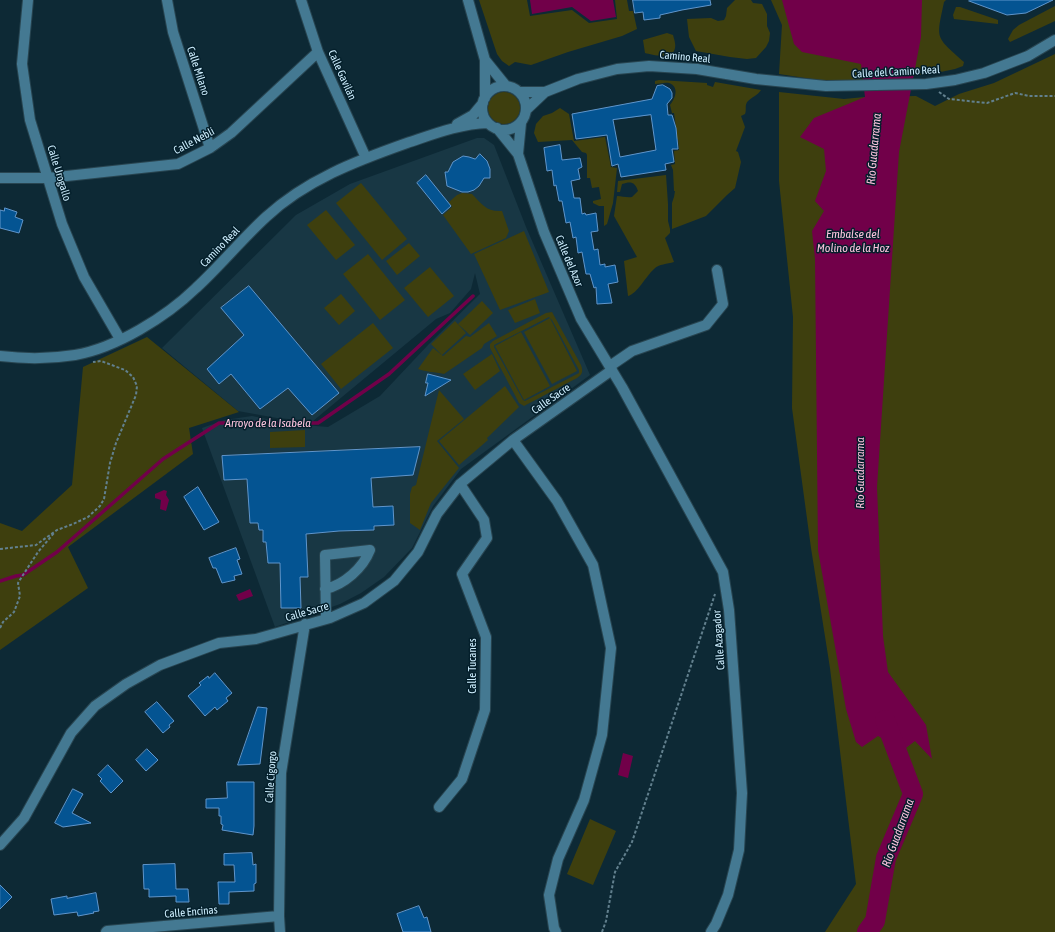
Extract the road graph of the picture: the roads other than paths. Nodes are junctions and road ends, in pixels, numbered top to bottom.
1 (28, 0) edge
2 (168, 0) edge
3 (301, 0) edge
4 (468, 0) edge
5 (1055, 40) edge
6 (318, 52) junction
7 (486, 60) junction
8 (506, 86) junction
9 (826, 86) joint
10 (519, 92) junction
11 (545, 92) junction
12 (484, 101) junction
13 (526, 110) junction
14 (521, 123) junction
15 (493, 126) junction
16 (451, 128) junction
17 (210, 148) junction
18 (518, 154) junction
19 (366, 158) junction
20 (0, 178) edge
21 (48, 178) junction
22 (717, 270) dead end
23 (120, 339) junction
24 (0, 356) edge
25 (611, 368) junction
26 (513, 440) junction
27 (460, 484) junction
28 (325, 589) junction
29 (326, 619) junction
30 (305, 624) junction
31 (439, 807) dead end
32 (0, 845) edge
33 (279, 916) junction
34 (106, 932) edge
35 (280, 932) edge
36 (556, 932) edge
37 (711, 932) edge

1 - 21 street, Calle Urogallo
2 - 17 street, Calle Milano
3 - 6 street, Calle Gavilán
4 - 7 street
5 - 9 street, Calle del Camino Real
6 - 17 street, Calle Nebli
6 - 19 street, Calle Gavilán
7 - 8 street
7 - 12 street
8 - 10 street
8 - 12 street
9 - 11 street, Camino Real
10 - 11 street, Camino Real
10 - 13 street
11 - 13 street, Camino Real
12 - 15 street
12 - 16 street, Camino Real
13 - 14 street
14 - 15 street
14 - 18 street, Calle del Azor
15 - 16 street, Camino Real
15 - 18 street, Calle del Azor
16 - 19 street, Camino Real
17 - 21 street, Calle Nebli
18 - 25 street, Calle del Azor
19 - 23 street, Camino Real
20 - 21 street, Calle Nebli
21 - 23 street, Calle Urogallo
22 - 25 street, Calle Sacre
23 - 24 street, Camino Real
25 - 26 street, Calle Sacre
25 - 37 street, Calle Azagador
26 - 27 street, Calle Sacre
26 - 36 street
27 - 29 street, Calle Sacre
27 - 31 street, Calle Tucanes
28 - 28 street
28 - 29 street
29 - 30 street, Calle Sacre
30 - 32 street, Calle Sacre
30 - 33 street, Calle Cigorgo
33 - 34 street, Calle Encinas
33 - 35 street, Calle Cigorgo

